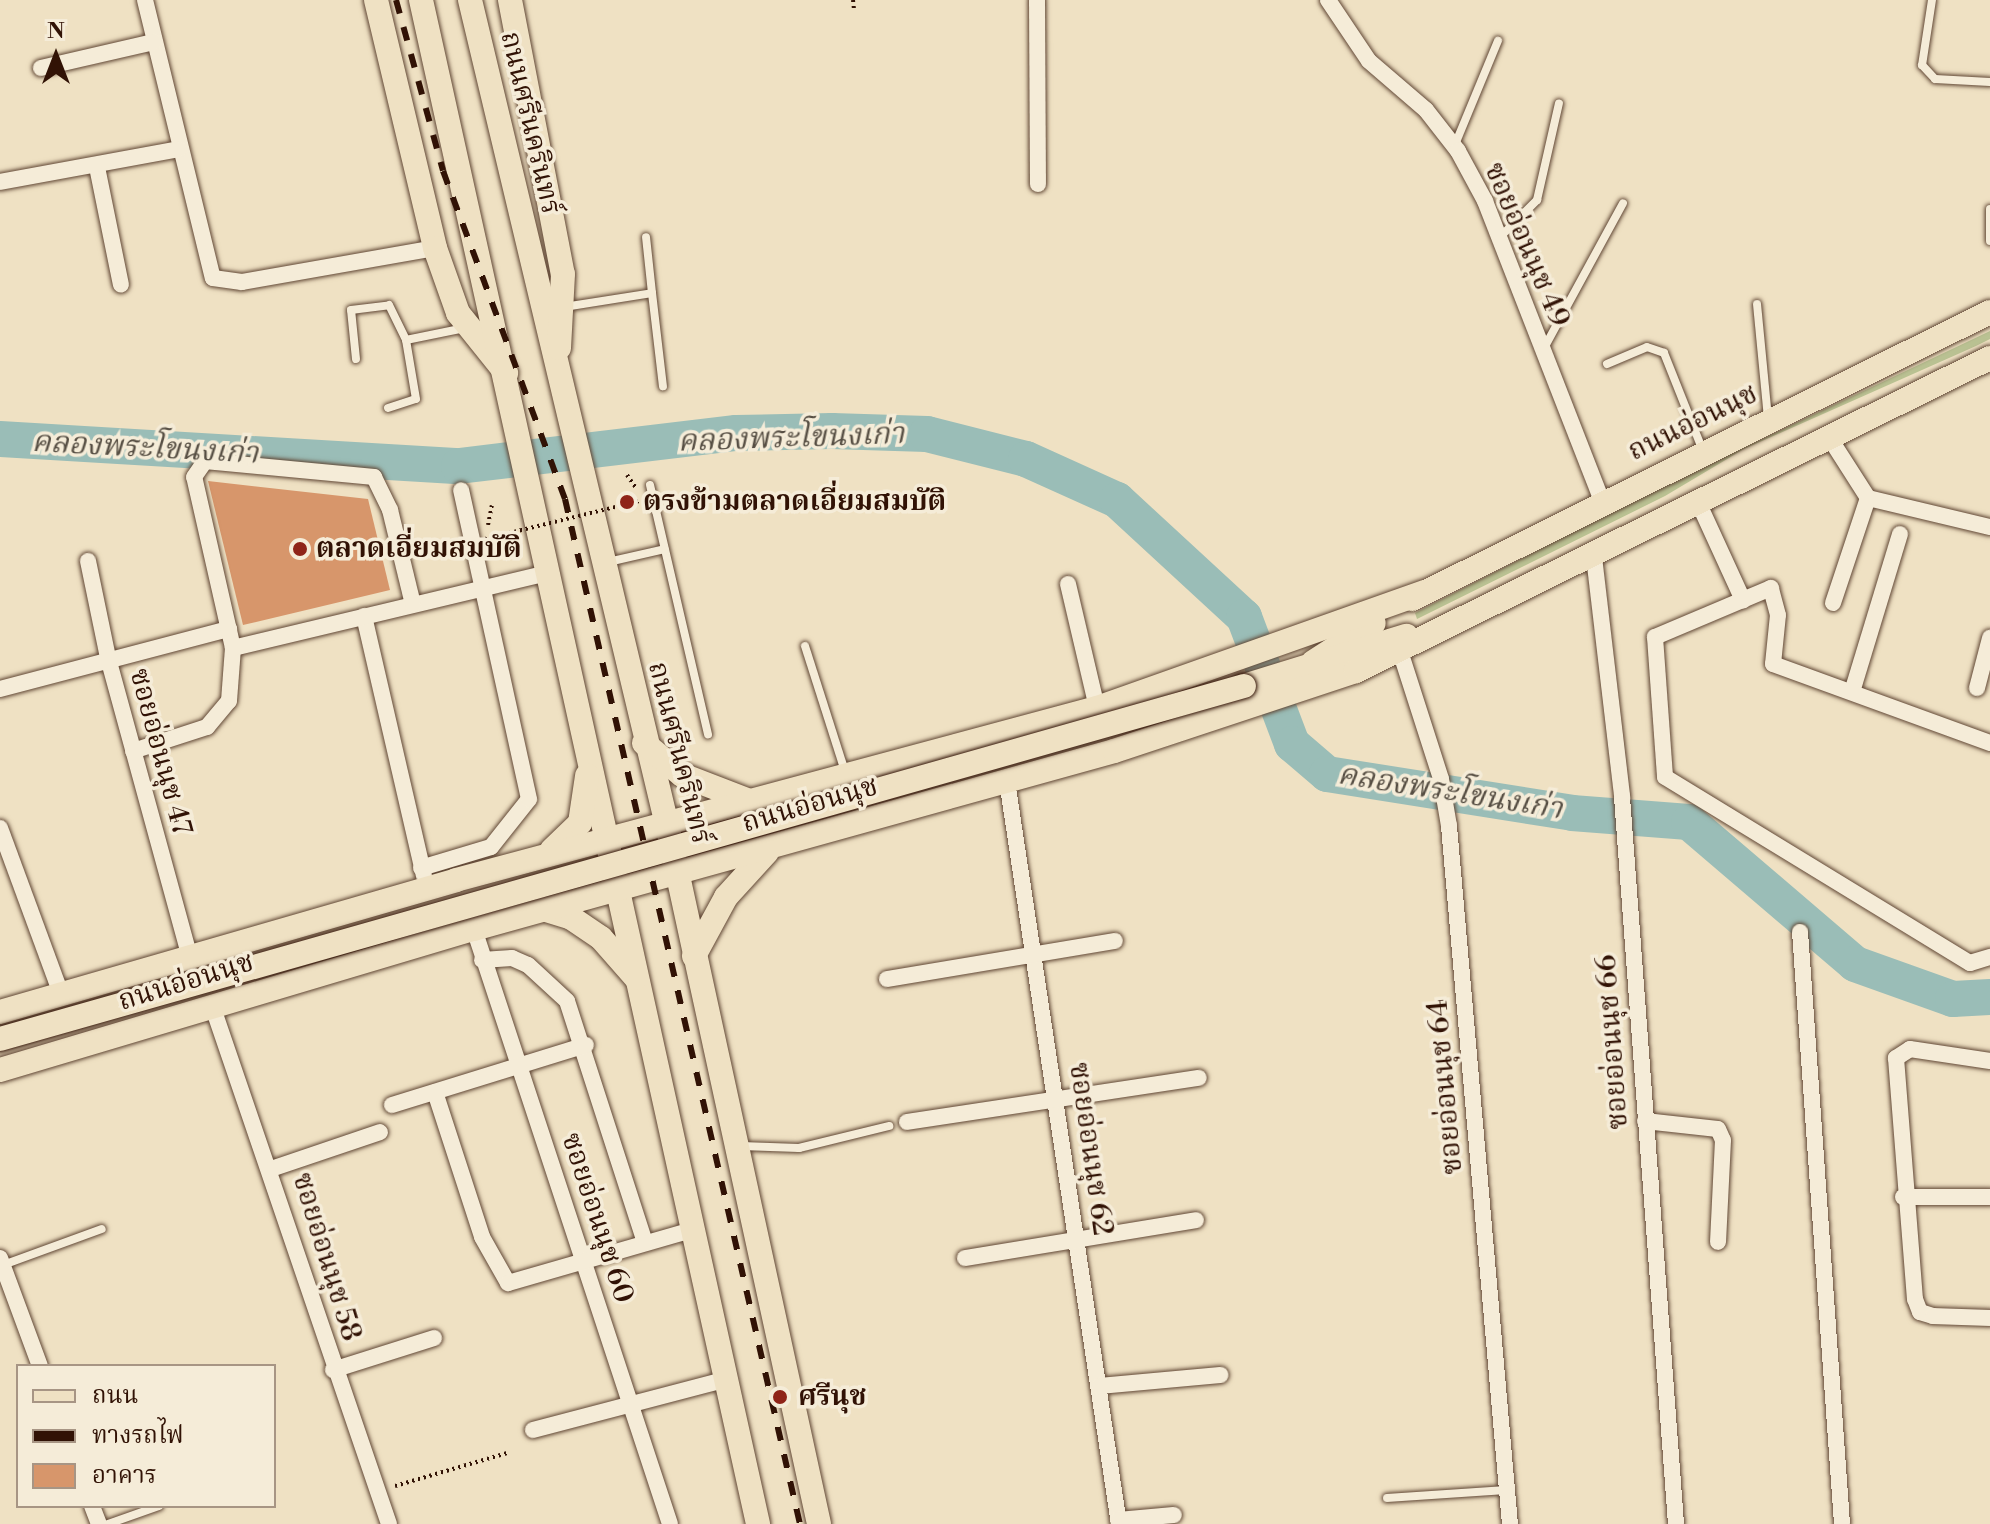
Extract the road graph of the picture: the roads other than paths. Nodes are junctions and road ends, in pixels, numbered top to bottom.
1 (145, 0) edge
2 (376, 0) edge
3 (421, 0) edge
4 (470, 0) edge
5 (510, 0) edge
6 (1037, 0) edge
7 (1328, 0) edge
8 (1932, 0) edge
9 (1498, 41) dead end
10 (154, 42) junction
11 (41, 68) dead end
12 (1990, 82) edge
13 (1559, 103) dead end
14 (1454, 147) junction
15 (179, 149) junction
16 (97, 167) junction
17 (0, 182) edge
18 (1038, 184) dead end
19 (1623, 203) dead end
20 (1990, 209) edge
21 (646, 237) dead end
22 (1499, 238) junction
23 (1990, 241) edge
24 (435, 248) junction
25 (121, 285) dead end
26 (652, 293) junction
27 (1757, 304) dead end
28 (564, 307) junction
29 (1990, 312) edge
30 (466, 328) junction
31 (406, 340) junction
32 (1542, 350) junction
33 (1990, 358) edge
34 (356, 359) dead end
35 (557, 364) junction
36 (1607, 364) dead end
37 (506, 373) junction
38 (663, 386) dead end
39 (388, 408) dead end
40 (1769, 419) junction
41 (1829, 437) junction
42 (1703, 452) junction
43 (650, 485) dead end
44 (461, 490) dead end
45 (1868, 498) junction
46 (1602, 501) junction
47 (1699, 504) junction
48 (1990, 527) edge
49 (1900, 534) dead end
50 (665, 549) junction
51 (1594, 557) junction
52 (88, 561) dead end
53 (603, 563) junction
54 (549, 573) junction
55 (1068, 584) dead end
56 (482, 588) junction
57 (1425, 592) junction
58 (1743, 600) junction
59 (1833, 603) dead end
60 (413, 604) junction
61 (364, 616) junction
62 (1441, 626) junction
63 (229, 629) junction
64 (1990, 638) edge
65 (805, 646) dead end
66 (233, 648) junction
67 (1400, 651) junction
68 (108, 658) junction
69 (1313, 662) junction
70 (1977, 688) dead end
71 (0, 689) edge
72 (1852, 692) junction
73 (1097, 708) junction
74 (708, 734) dead end
75 (644, 743) junction
76 (1990, 743) edge
77 (133, 751) junction
78 (589, 753) junction
79 (839, 780) junction
80 (1007, 781) junction
81 (754, 803) junction
82 (667, 825) junction
83 (843, 827) junction
84 (0, 828) edge
85 (608, 840) junction
86 (772, 848) junction
87 (532, 860) junction
88 (677, 871) junction
89 (424, 878) junction
90 (456, 880) junction
91 (619, 889) junction
92 (543, 909) junction
93 (474, 929) junction
94 (1800, 932) dead end
95 (1115, 941) dead end
96 (1035, 951) junction
97 (189, 955) junction
98 (694, 956) junction
99 (1990, 957) edge
100 (482, 960) junction
101 (887, 979) dead end
102 (637, 980) junction
103 (61, 994) junction
104 (212, 1005) junction
105 (0, 1012) edge
106 (0, 1039) edge
107 (586, 1045) junction
108 (1990, 1061) edge
109 (518, 1064) junction
110 (0, 1070) edge
111 (1199, 1078) dead end
112 (435, 1092) junction
113 (1056, 1097) junction
114 (392, 1105) dead end
115 (1645, 1121) junction
116 (907, 1122) dead end
117 (889, 1126) dead end
118 (380, 1132) dead end
119 (736, 1146) junction
120 (271, 1169) junction
121 (1903, 1197) junction
122 (1990, 1197) edge
123 (1196, 1220) dead end
124 (102, 1229) dead end
125 (692, 1230) junction
126 (1077, 1240) junction
127 (1718, 1242) dead end
128 (645, 1243) junction
129 (965, 1258) dead end
130 (1, 1261) edge
131 (584, 1263) junction
132 (1990, 1318) edge
133 (434, 1338) dead end
134 (39, 1364) edge
135 (333, 1370) junction
136 (1221, 1375) dead end
137 (724, 1380) junction
138 (1099, 1386) junction
139 (630, 1402) junction
140 (533, 1430) dead end
141 (1507, 1490) junction
142 (1387, 1498) dead end
143 (153, 1508) edge
144 (1174, 1515) dead end
145 (1119, 1522) edge
146 (108, 1524) edge
147 (389, 1524) edge
148 (670, 1524) edge
149 (758, 1524) edge
150 (819, 1524) edge
151 (1510, 1524) edge
152 (1676, 1524) edge
153 (1842, 1524) edge

1 - 10 street
2 - 24 main road
3 - 37 main road
4 - 35 main road, ถนนศรีนครินทร์
5 - 28 main road
6 - 18 street
7 - 14 street, ซอยอ่อนนุช 49
8 - 12 lane
9 - 14 lane
10 - 11 street
10 - 15 street
13 - 22 lane
14 - 22 street, ซอยอ่อนนุช 49
15 - 16 street
15 - 24 street
16 - 17 street
16 - 25 street
19 - 32 lane
20 - 23 lane
21 - 26 lane
22 - 32 street, ซอยอ่อนนุช 49
24 - 30 main road
26 - 28 lane
26 - 38 lane
27 - 40 lane
28 - 35 main road
29 - 40 main road, ถนนอ่อนนุช
30 - 31 lane
30 - 37 main road
31 - 34 lane
31 - 39 lane
32 - 46 street, ซอยอ่อนนุช 49
33 - 41 main road, ถนนอ่อนนุช
35 - 53 main road, ถนนศรีนครินทร์
36 - 42 lane
37 - 54 main road
40 - 42 main road, ถนนอ่อนนุช
41 - 45 street
41 - 47 main road, ถนนอ่อนนุช
42 - 46 main road, ถนนอ่อนนุช
43 - 50 lane
44 - 56 street
45 - 48 street
45 - 59 street
46 - 57 main road, ถนนอ่อนนุช
47 - 51 main road, ถนนอ่อนนุช
47 - 58 street
49 - 72 street
50 - 53 lane
50 - 74 lane
51 - 62 main road, ถนนอ่อนนุช
51 - 115 street, ซอยอ่อนนุช 66
52 - 68 street, ซอยอ่อนนุช 47
53 - 75 main road, ถนนศรีนครินทร์
54 - 56 street
54 - 78 main road
55 - 73 street
56 - 60 street
56 - 89 street
57 - 69 main road, ถนนอ่อนนุช
57 - 73 main road, ถนนอ่อนนุช
58 - 72 street
58 - 99 street
60 - 61 street
60 - 63 street
61 - 66 street
61 - 89 street
62 - 67 main road, ถนนอ่อนนุช
62 - 69 main road, ถนนอ่อนนุช
63 - 66 street
63 - 68 street
64 - 70 street
65 - 79 lane
66 - 77 street
67 - 80 main road, ถนนอ่อนนุช
67 - 141 street, ซอยอ่อนนุช 64
68 - 71 street
68 - 77 street, ซอยอ่อนนุช 47
69 - 106 main road, ถนนอ่อนนุช, bridge
72 - 76 street
73 - 79 main road, ถนนอ่อนนุช
75 - 81 main road
75 - 82 main road, ถนนศรีนครินทร์
77 - 97 street, ซอยอ่อนนุช 47
78 - 85 main road
78 - 87 main road
79 - 81 main road, ถนนอ่อนนุช
79 - 83 main road
80 - 83 main road, ถนนอ่อนนุช
80 - 96 street, ซอยอ่อนนุช 62
81 - 82 main road, ถนนอ่อนนุช
82 - 85 main road, ถนนอ่อนนุช
82 - 88 main road, ถนนศรีนครินทร์
83 - 86 main road, ถนนอ่อนนุช
84 - 103 street
85 - 87 main road, ถนนอ่อนนุช
85 - 91 main road
86 - 88 main road, ถนนอ่อนนุช
86 - 98 main road
87 - 90 main road, ถนนอ่อนนุช
88 - 91 main road, ถนนอ่อนนุช
88 - 98 main road, ถนนศรีนครินทร์
89 - 90 main road, ถนนอ่อนนุช
89 - 97 main road, ถนนอ่อนนุช
90 - 93 main road
91 - 92 main road, ถนนอ่อนนุช
91 - 102 main road
92 - 93 main road, ถนนอ่อนนุช
92 - 102 main road
93 - 100 street, ซอยอ่อนนุช 60
93 - 104 main road, ถนนอ่อนนุช
94 - 153 street
95 - 96 street
96 - 101 street
96 - 113 street, ซอยอ่อนนุช 62
97 - 103 main road, ถนนอ่อนนุช
98 - 119 main road, ถนนศรีนครินทร์
100 - 107 street
100 - 109 street, ซอยอ่อนนุช 60
102 - 125 main road
103 - 105 main road, ถนนอ่อนนุช
104 - 110 main road, ถนนอ่อนนุช
104 - 120 street, ซอยอ่อนนุช 58
107 - 109 street
107 - 128 street
108 - 121 street
109 - 112 street
109 - 131 street, ซอยอ่อนนุช 60
111 - 113 street
112 - 114 street
112 - 131 street
113 - 116 street
113 - 126 street, ซอยอ่อนนุช 62
115 - 127 street
115 - 152 street, ซอยอ่อนนุช 66
117 - 119 lane
118 - 120 street
119 - 150 main road, ถนนศรีนครินทร์
120 - 135 street, ซอยอ่อนนุช 58
121 - 122 street
121 - 132 street
123 - 126 street
124 - 130 lane
125 - 128 street
125 - 137 main road
126 - 129 street
126 - 138 street, ซอยอ่อนนุช 62
128 - 131 street
130 - 134 street
131 - 139 street, ซอยอ่อนนุช 60
133 - 135 street
135 - 147 street, ซอยอ่อนนุช 58
136 - 138 street
137 - 139 street
137 - 149 main road
138 - 145 street, ซอยอ่อนนุช 62
139 - 140 street
139 - 148 street, ซอยอ่อนนุช 60
141 - 142 lane
141 - 151 street, ซอยอ่อนนุช 64
143 - 146 lane
144 - 145 street

